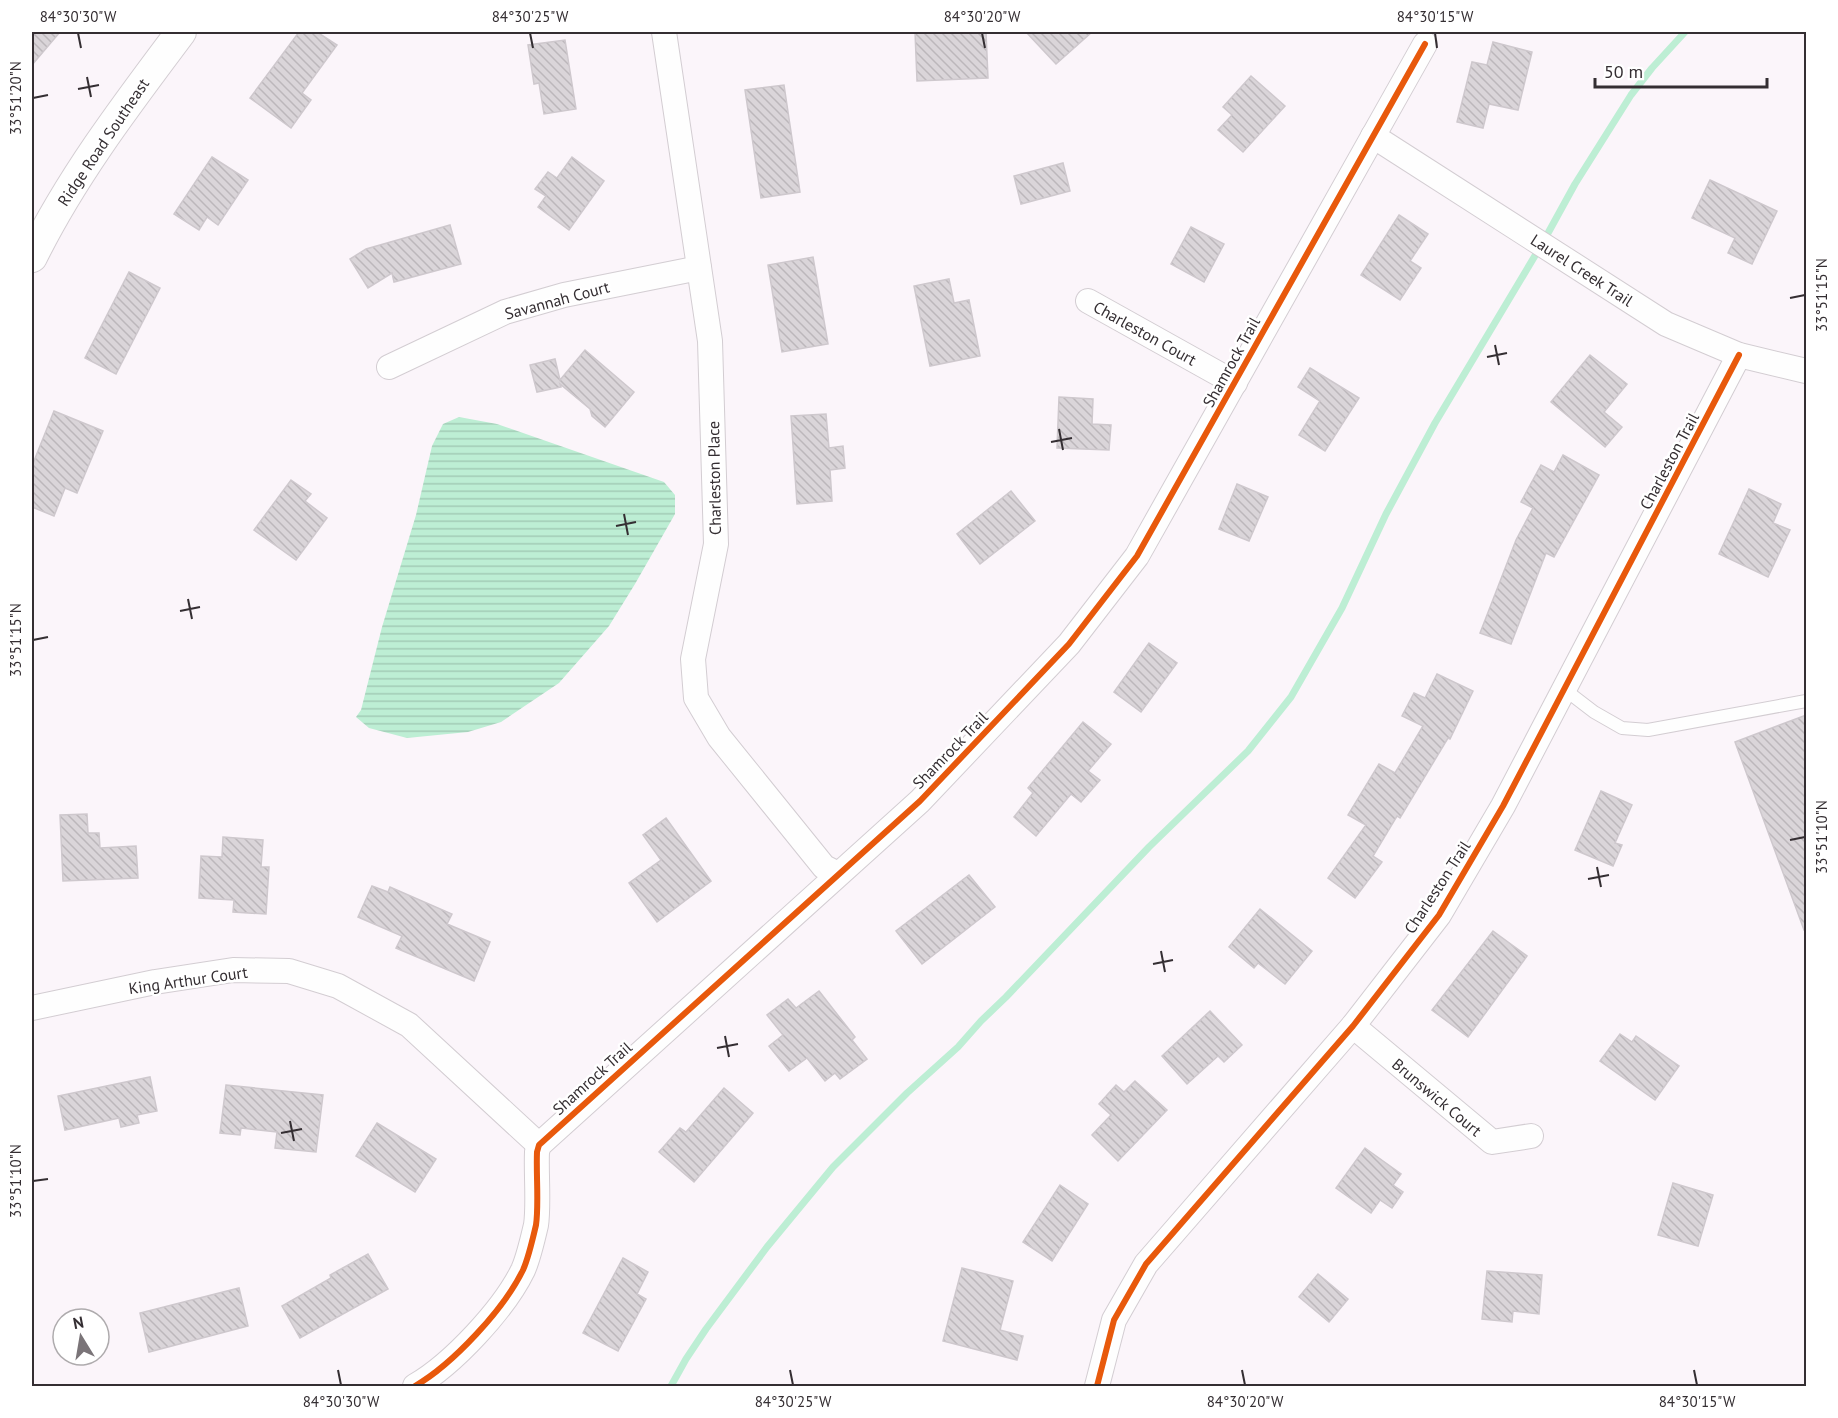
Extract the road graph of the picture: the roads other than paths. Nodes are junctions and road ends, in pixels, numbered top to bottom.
1 (181, 32) edge
2 (664, 32) edge
3 (1425, 44) dead end
4 (1373, 136) junction
5 (32, 257) edge
6 (699, 268) junction
7 (1088, 301) dead end
8 (1739, 355) junction
9 (389, 367) dead end
10 (1806, 371) edge
11 (1235, 383) junction
12 (1564, 688) junction
13 (1806, 701) edge
14 (838, 874) junction
15 (32, 1008) edge
16 (1353, 1026) junction
17 (1531, 1136) dead end
18 (539, 1145) junction
19 (415, 1386) edge
20 (1097, 1386) edge

1 - 5 street, Ridge Road Southeast
2 - 6 street, Charleston Place
3 - 4 street, Shamrock Trail
4 - 8 street, Laurel Creek Trail
4 - 11 street, Shamrock Trail
6 - 9 street, Savannah Court
6 - 14 street, Charleston Place
7 - 11 street, Charleston Court
8 - 10 street, Laurel Creek Trail
8 - 12 street, Charleston Trail
11 - 14 street, Shamrock Trail
12 - 13 lane
12 - 16 street, Charleston Trail
14 - 18 street, Shamrock Trail
15 - 18 street, King Arthur Court
16 - 17 street, Brunswick Court
16 - 20 street, Charleston Trail
18 - 19 street

